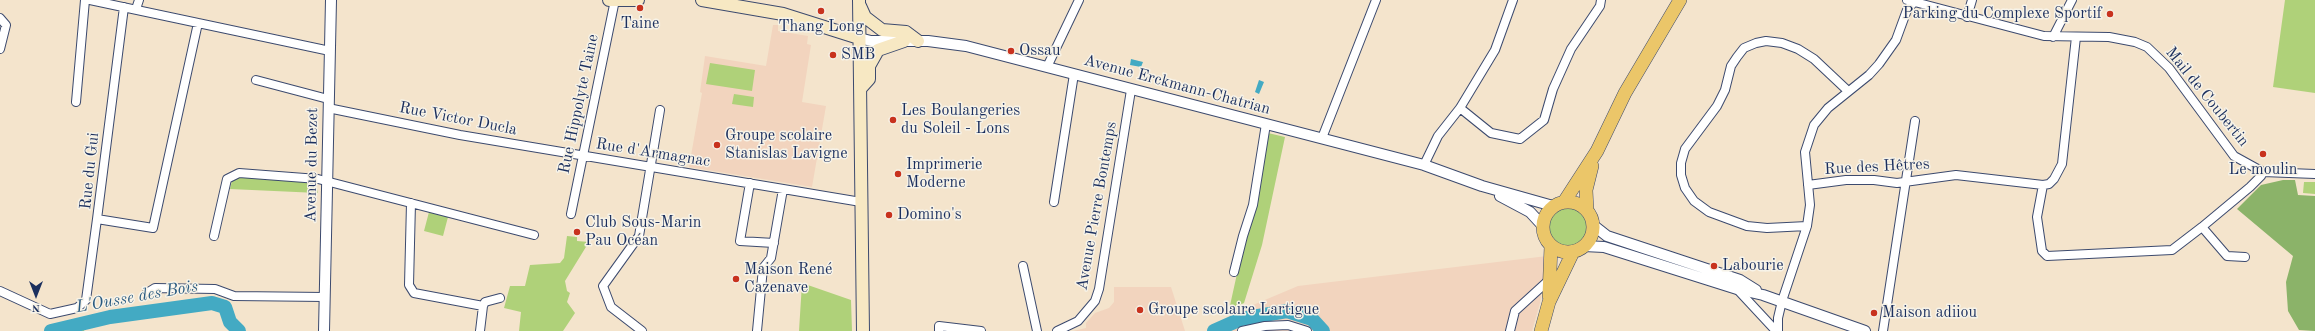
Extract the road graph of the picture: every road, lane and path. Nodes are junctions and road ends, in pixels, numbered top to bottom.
1 (85, 0) edge
2 (90, 0) edge
3 (138, 0) edge
4 (331, 0) edge
5 (609, 0) edge
6 (615, 0) edge
7 (638, 0) edge
8 (702, 0) edge
9 (1079, 0) edge
10 (1376, 0) edge
11 (1513, 0) edge
12 (1601, 0) edge
13 (1680, 0) edge
14 (1972, 0) edge
15 (2072, 0) edge
16 (1911, 1) edge
17 (859, 2) edge
18 (124, 7) junction
19 (136, 9) junction
20 (1968, 17) junction
21 (0, 18) edge
22 (198, 23) junction
23 (2053, 37) junction
24 (2076, 37) junction
25 (859, 38) junction
26 (904, 41) junction
27 (918, 41) junction
28 (0, 49) edge
29 (330, 51) junction
30 (1047, 67) junction
31 (1074, 74) junction
32 (256, 80) dead end
33 (860, 89) junction
34 (1131, 90) junction
35 (1848, 91) junction
36 (76, 102) dead end
37 (328, 104) junction
38 (1460, 108) junction
39 (660, 110) dead end
40 (1915, 121) dead end
41 (1266, 124) junction
42 (1322, 138) junction
43 (1597, 151) junction
44 (583, 156) junction
45 (1424, 165) junction
46 (650, 167) junction
47 (2263, 172) junction
48 (2315, 174) edge
49 (327, 181) junction
50 (1906, 182) junction
51 (750, 183) junction
52 (1808, 185) junction
53 (2043, 185) junction
54 (1482, 186) junction
55 (783, 189) junction
56 (861, 202) junction
57 (1054, 202) dead end
58 (411, 203) junction
59 (1559, 204) junction
60 (1587, 210) junction
61 (571, 214) dead end
62 (97, 219) junction
63 (1542, 225) junction
64 (1593, 225) junction
65 (1807, 226) junction
66 (2202, 227) junction
67 (534, 234) dead end
68 (214, 236) dead end
69 (774, 243) junction
70 (1551, 246) junction
71 (1579, 249) junction
72 (2245, 257) dead end
73 (1023, 266) dead end
74 (1234, 272) dead end
75 (1549, 280) junction
76 (1737, 289) junction
77 (0, 291) edge
78 (147, 293) dead end
79 (1763, 295) junction
80 (325, 297) junction
81 (500, 298) dead end
82 (1782, 301) junction
83 (1549, 302) junction
84 (484, 306) junction
85 (968, 330) edge
86 (324, 331) edge
87 (480, 331) edge
88 (642, 331) edge
89 (757, 331) edge
90 (863, 331) edge
91 (939, 331) edge
92 (981, 331) edge
93 (1037, 331) edge
94 (1057, 331) edge
95 (1242, 331) edge
96 (1307, 331) edge
97 (1510, 331) edge
98 (1541, 331) edge
99 (1777, 331) edge
100 (1865, 331) edge
101 (1883, 331) edge

1 - 36 street
2 - 18 street
3 - 19 street
4 - 29 street, Avenue du Bezet
5 - 6 main road
6 - 7 main road
6 - 44 street, Rue Hippolyte Taine
8 - 25 main road
9 - 30 street
10 - 42 street
11 - 38 street
12 - 38 street
13 - 43 main road
14 - 20 street
15 - 23 street
16 - 20 street, Mail de Coubertin
16 - 35 street
17 - 25 main road
17 - 27 main road
18 - 19 street
18 - 62 street, Rue du Gui
19 - 22 street
20 - 23 street, Mail de Coubertin
21 - 28 street
22 - 29 street
22 - 62 street, Rue du Gui
23 - 24 street, Mail de Coubertin
24 - 47 street, Mail de Coubertin
24 - 53 street
25 - 26 street, Avenue Erckmann-Chatrian
25 - 33 main road
26 - 27 street, Avenue Erckmann-Chatrian
26 - 33 main road
27 - 30 street, Avenue Erckmann-Chatrian
29 - 37 street, Avenue du Bezet
30 - 31 street, Avenue Erckmann-Chatrian
31 - 34 street, Avenue Erckmann-Chatrian
31 - 57 street
32 - 37 street, Rue Victor Ducla
33 - 56 main road
34 - 41 street, Avenue Erckmann-Chatrian
34 - 94 street, Avenue Pierre Bontemps
35 - 52 street
35 - 65 street
37 - 44 street, Rue Victor Ducla
37 - 49 street, Avenue du Bezet
38 - 45 street
39 - 46 street
40 - 50 street
41 - 42 street, Avenue Erckmann-Chatrian
41 - 74 street
42 - 45 street, Avenue Erckmann-Chatrian
43 - 59 main road
43 - 60 main road
44 - 46 street, Rue d'Armagnac
44 - 61 street, Rue Hippolyte Taine
45 - 54 street, Avenue Erckmann-Chatrian
46 - 51 street, Rue d'Armagnac
46 - 88 street
47 - 48 street, Mail de Coubertin
47 - 66 street
49 - 58 street
49 - 68 street
49 - 80 street, Avenue du Bezet
50 - 52 street, Rue des Hêtres
50 - 53 street, Rue des Hêtres
50 - 101 street
51 - 55 street, Rue d'Armagnac
51 - 69 street
52 - 65 street
53 - 66 street
54 - 59 street, Avenue Erckmann-Chatrian
54 - 63 street, Avenue Erckmann-Chatrian
55 - 56 street, Rue d'Armagnac
55 - 69 street
56 - 90 main road
58 - 67 street
58 - 84 street
59 - 60 main road
59 - 63 main road
60 - 64 main road
62 - 77 street
63 - 70 main road
64 - 71 main road
64 - 79 street
65 - 82 street
66 - 72 street
69 - 89 street
70 - 71 main road
70 - 75 main road
71 - 76 street
71 - 83 main road
73 - 93 street
75 - 83 main road
75 - 97 street
76 - 79 street
76 - 99 street
78 - 80 street
79 - 82 street
80 - 86 street, Avenue du Bezet
81 - 84 street
82 - 99 street
82 - 100 street
83 - 98 main road
84 - 87 street
85 - 91 street
85 - 92 street
95 - 96 street

